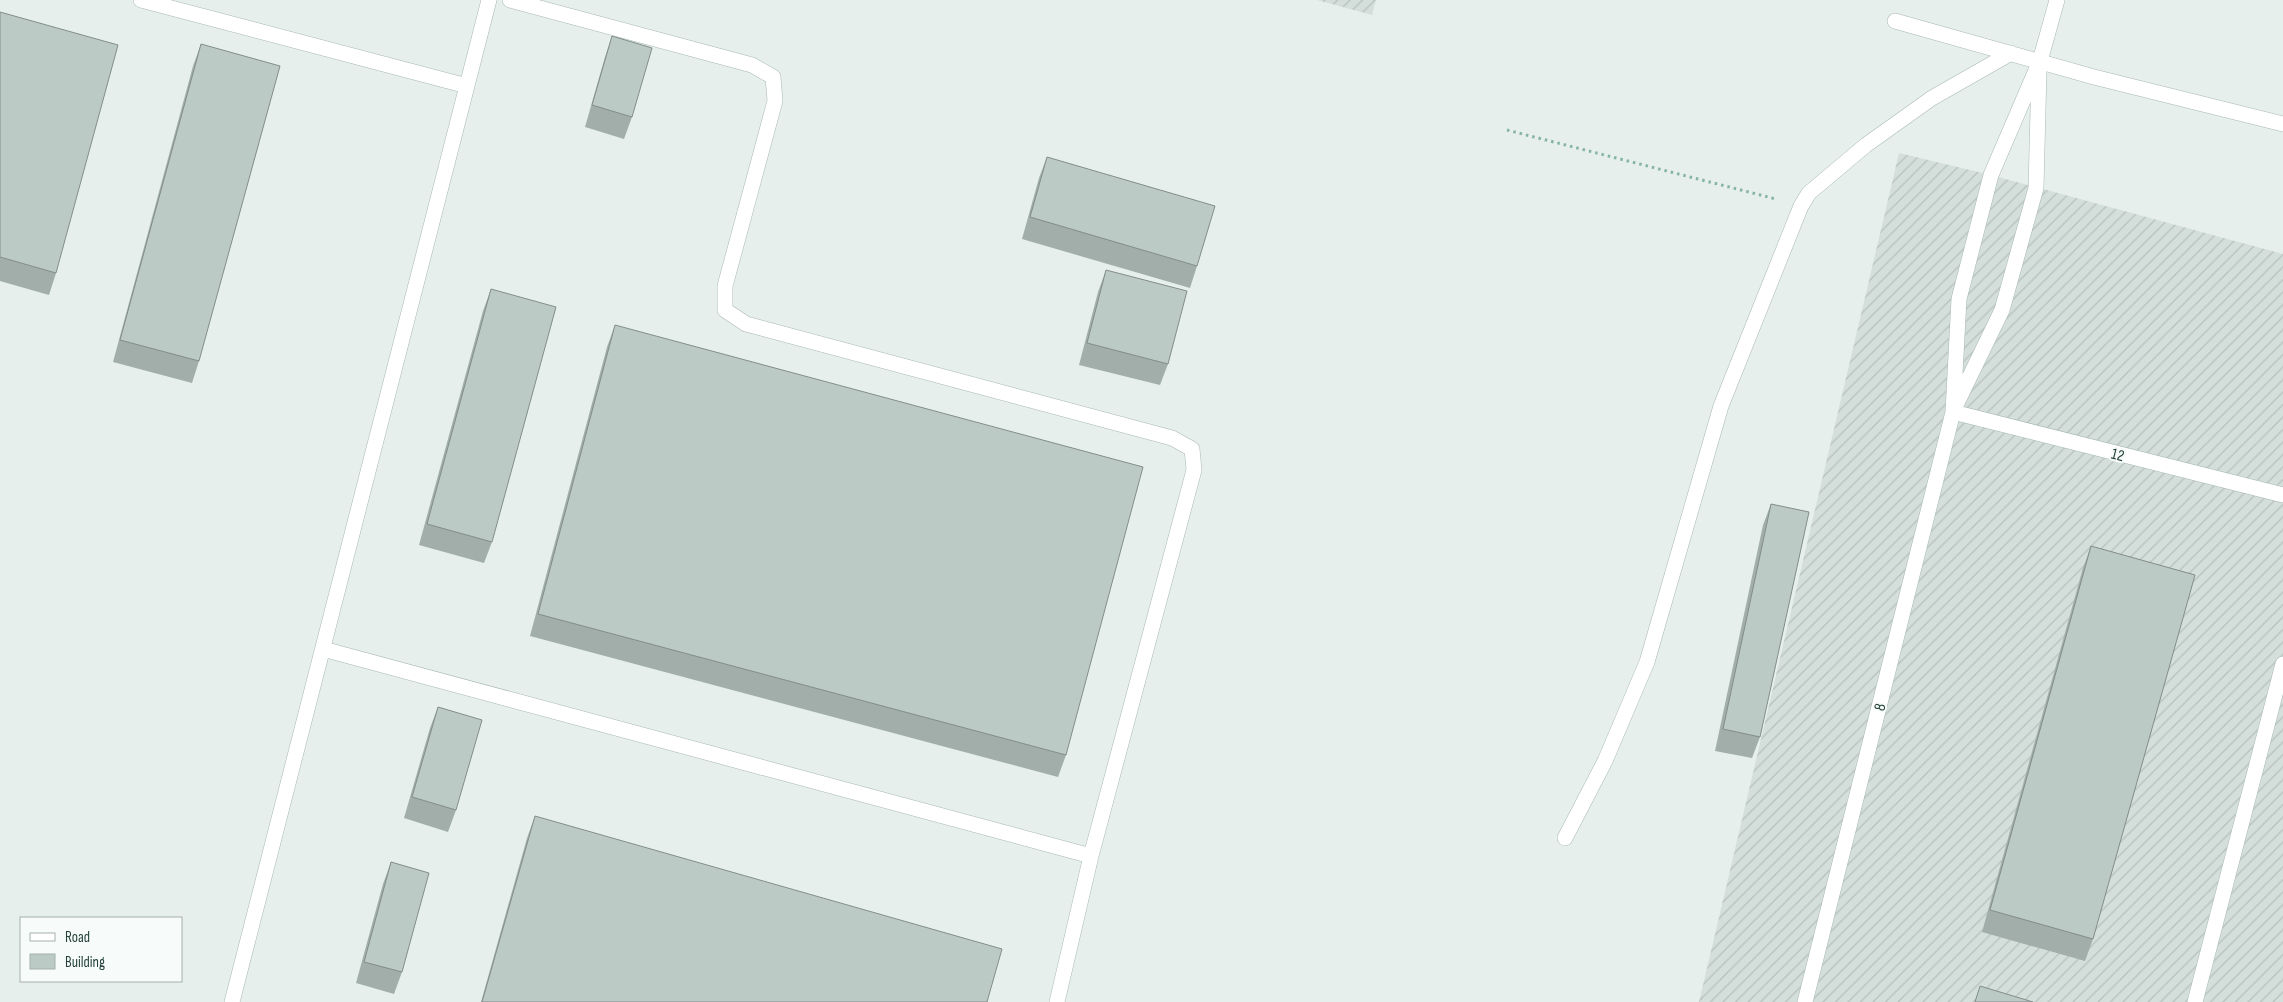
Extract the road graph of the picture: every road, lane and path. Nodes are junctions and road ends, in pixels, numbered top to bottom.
1 (141, 0) edge
2 (489, 0) edge
3 (510, 0) edge
4 (2057, 0) edge
5 (1895, 21) dead end
6 (2011, 53) junction
7 (2040, 61) junction
8 (467, 86) junction
9 (2283, 124) edge
10 (1507, 130) dead end
11 (1801, 206) junction
12 (1953, 412) junction
13 (2283, 495) edge
14 (323, 649) junction
15 (2283, 664) edge
16 (1565, 838) dead end
17 (1091, 856) junction
18 (232, 1002) edge
19 (1057, 1002) edge
20 (1804, 1002) edge
21 (2195, 1002) edge

1 - 8 street
2 - 8 street
3 - 17 street
4 - 7 street
5 - 6 street
6 - 7 street
6 - 11 street
7 - 9 street
7 - 12 street
7 - 12 street
8 - 14 street
10 - 11 path
11 - 16 street
12 - 13 street, 12
12 - 20 street, 8
14 - 17 street
14 - 18 street
15 - 21 street
17 - 19 street

